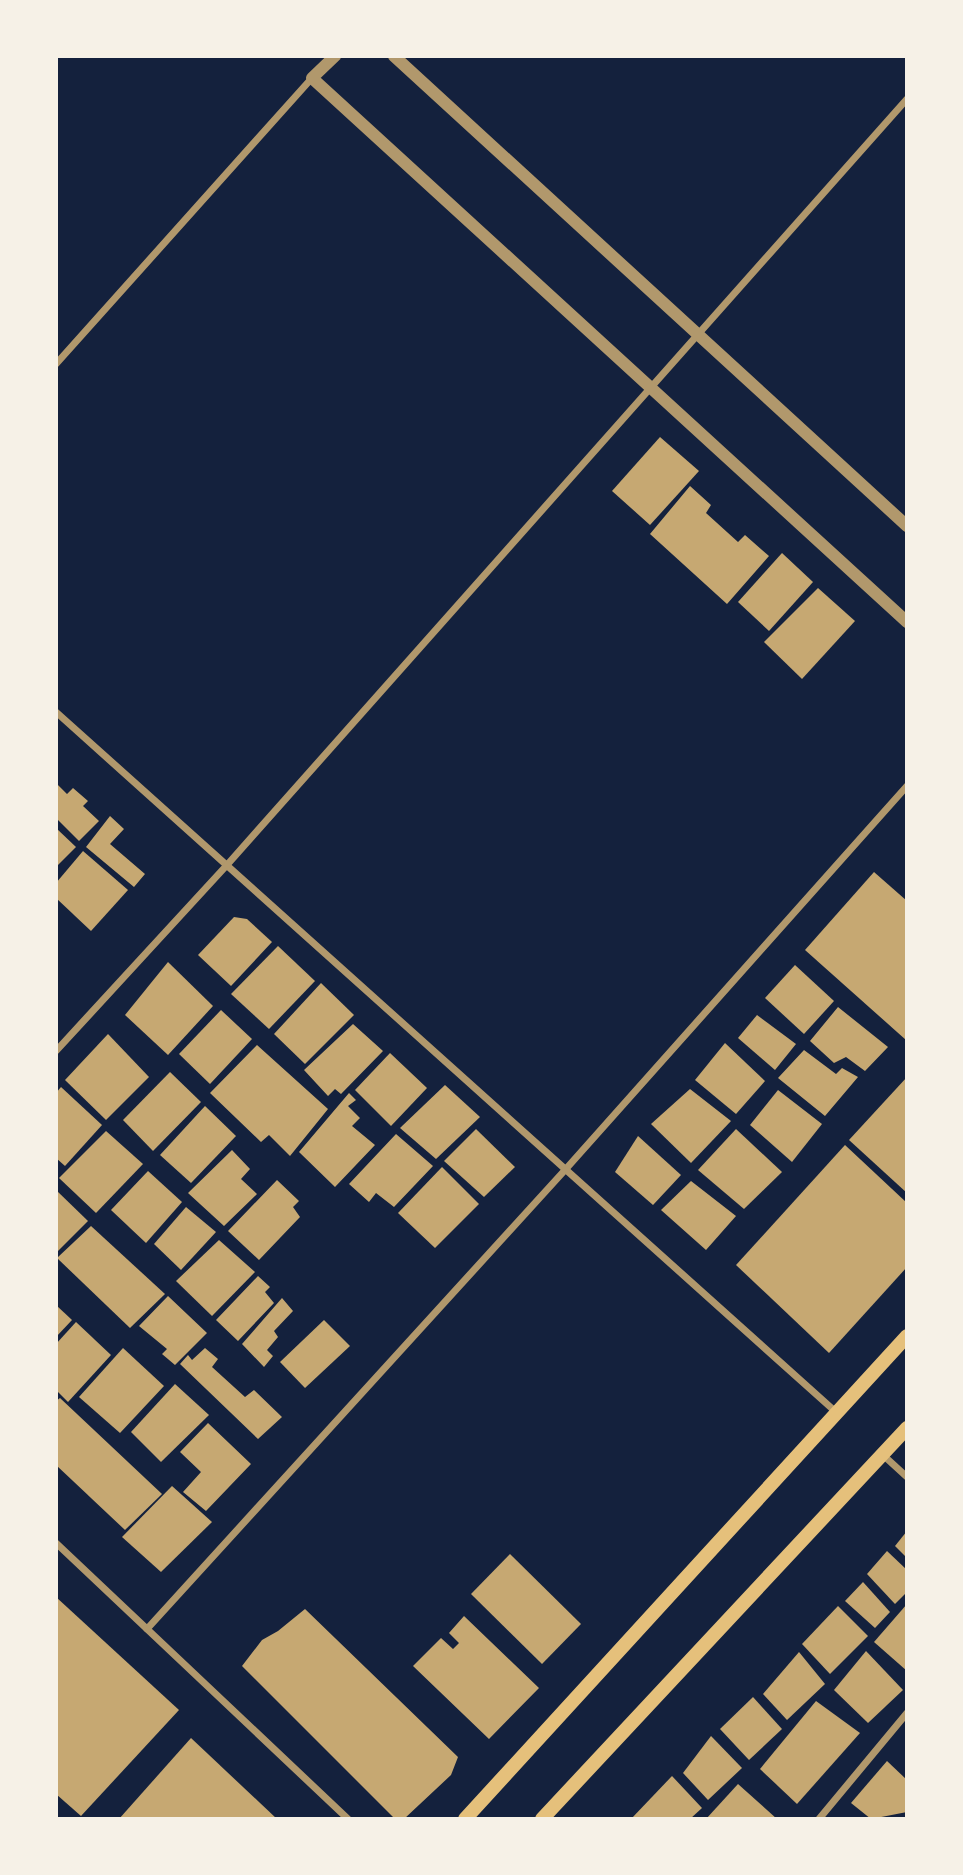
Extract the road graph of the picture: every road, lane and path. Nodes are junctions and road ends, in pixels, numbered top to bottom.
1 (335, 56) edge
2 (394, 56) edge
3 (312, 78) junction
4 (907, 99) edge
5 (698, 334) junction
6 (56, 364) edge
7 (650, 388) junction
8 (907, 526) edge
9 (907, 622) edge
10 (56, 712) edge
11 (907, 786) edge
12 (227, 865) junction
13 (56, 1051) edge
14 (565, 1170) junction
15 (907, 1336) edge
16 (838, 1414) junction
17 (907, 1428) edge
18 (883, 1455) junction
19 (907, 1477) edge
20 (56, 1543) edge
21 (147, 1629) junction
22 (907, 1713) edge
23 (348, 1819) edge
24 (465, 1819) edge
25 (542, 1819) edge
26 (819, 1819) edge

1 - 3 street
2 - 5 street
3 - 6 street
3 - 7 street
4 - 5 street
5 - 7 street
5 - 8 street
7 - 9 street
7 - 12 street
10 - 12 street
11 - 14 street
12 - 13 street
12 - 14 street
14 - 16 street
14 - 21 street
15 - 16 main road
16 - 24 main road
17 - 18 main road
18 - 19 street
18 - 25 main road
20 - 21 street
21 - 23 street
22 - 26 street

